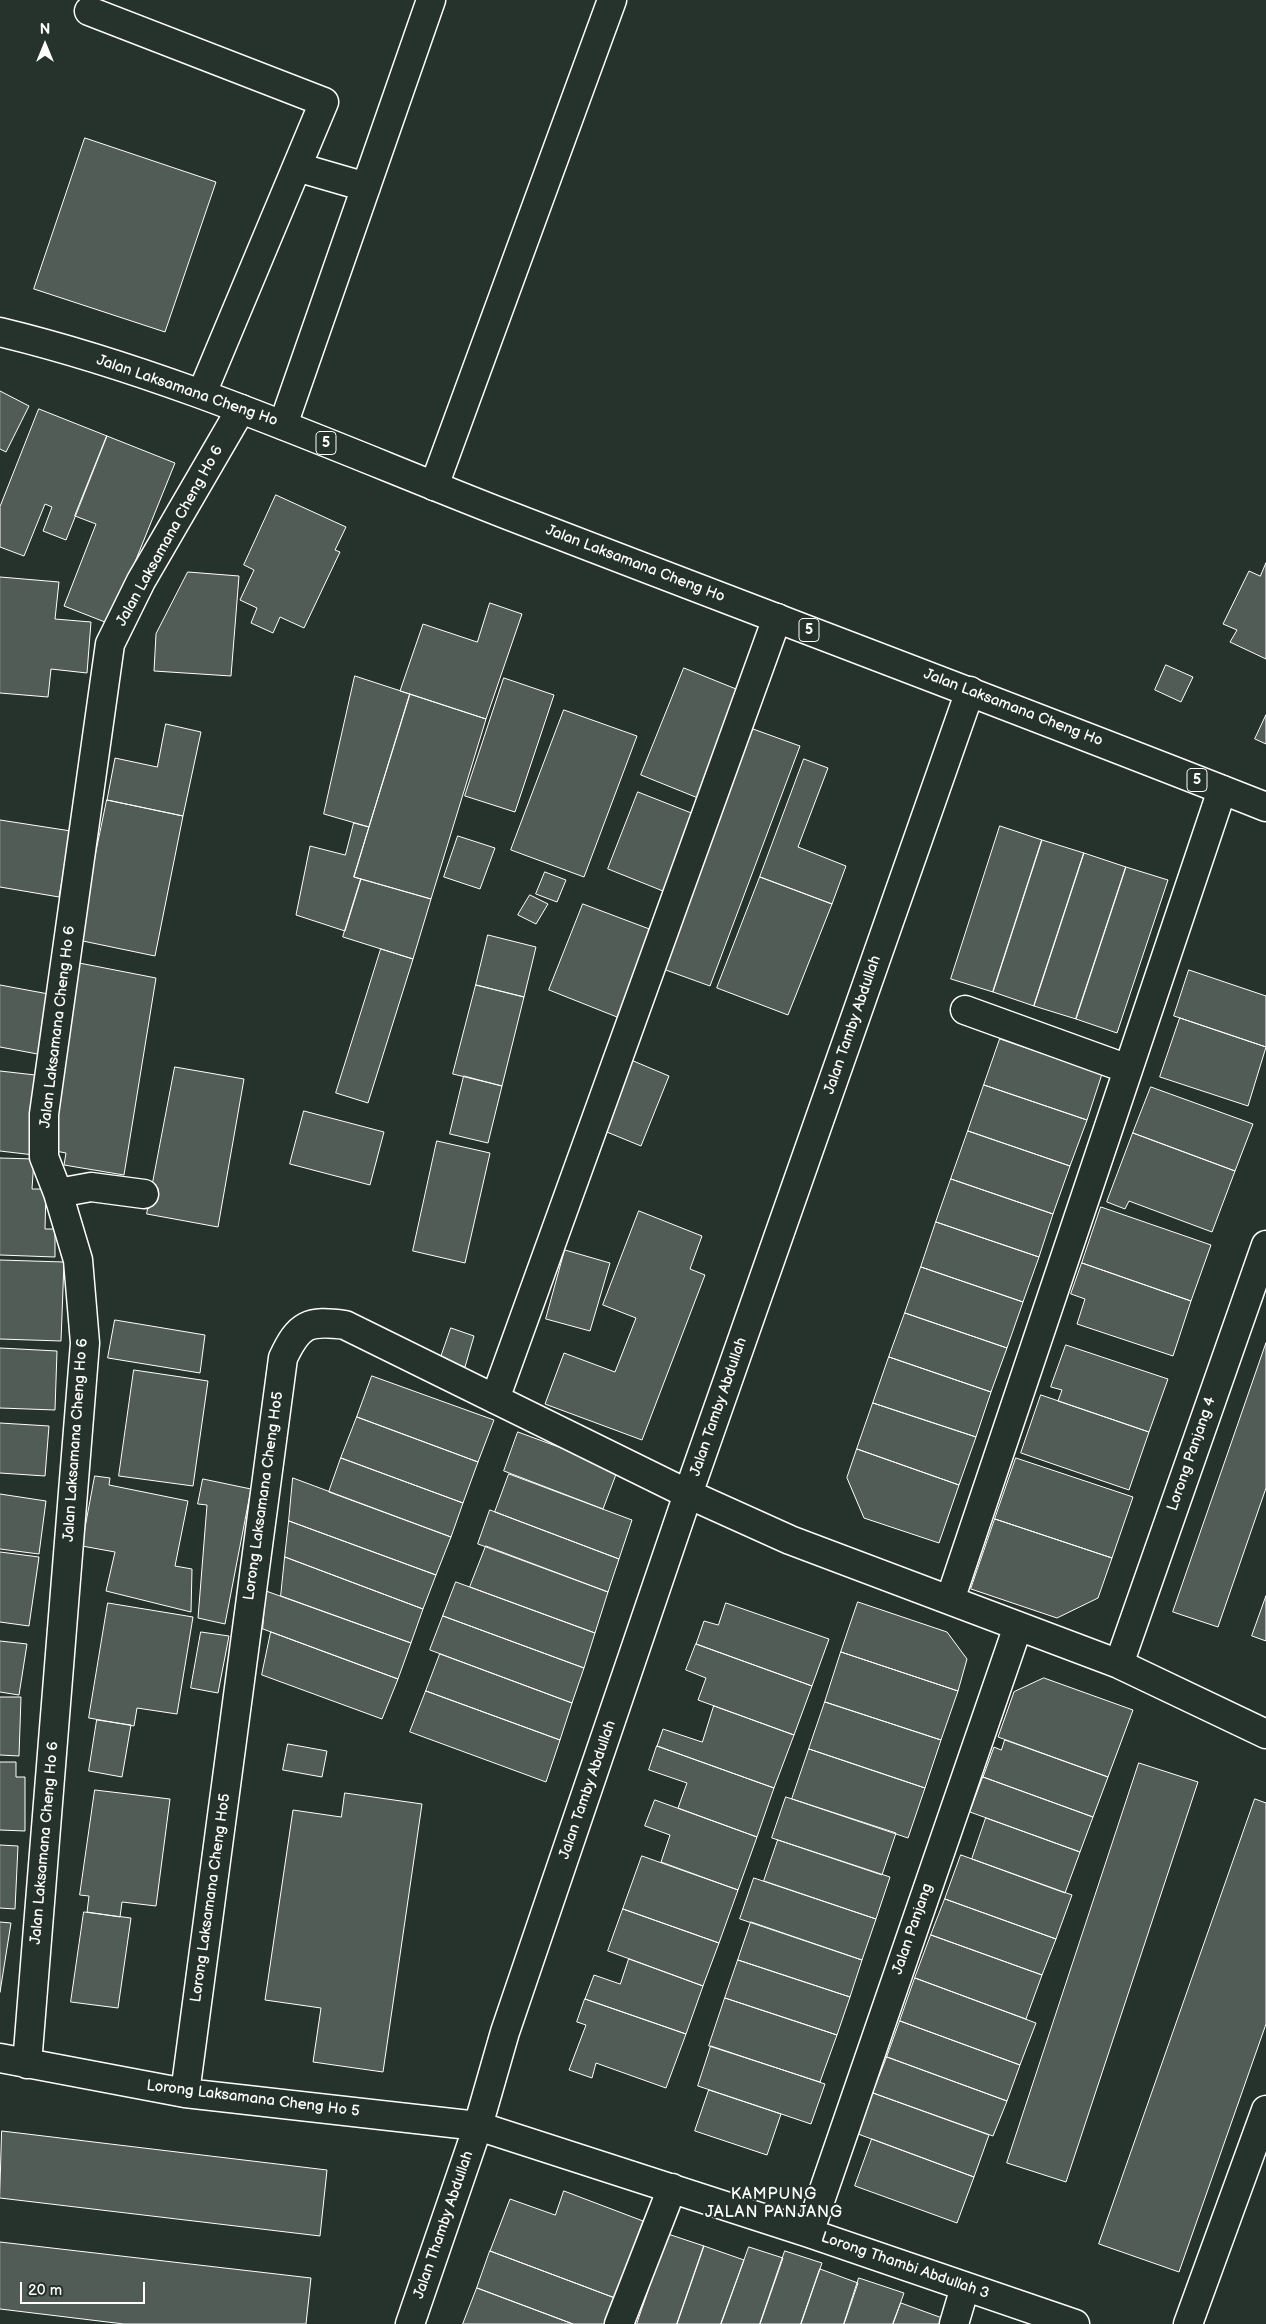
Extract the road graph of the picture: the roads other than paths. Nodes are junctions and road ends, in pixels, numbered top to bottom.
1 (432, 0) edge
2 (612, 0) edge
3 (89, 11) dead end
4 (297, 167) junction
5 (366, 187) junction
6 (0, 332) edge
7 (202, 393) junction
8 (241, 409) junction
9 (283, 425) junction
10 (434, 486) junction
11 (777, 618) junction
12 (970, 691) junction
13 (1222, 790) junction
14 (1266, 807) edge
15 (965, 1010) dead end
16 (1128, 1069) junction
17 (58, 1193) junction
18 (144, 1194) dead end
19 (1266, 1245) edge
20 (495, 1399) junction
21 (688, 1494) junction
22 (950, 1600) junction
23 (1018, 1626) junction
24 (1119, 1664) junction
25 (1266, 1734) edge
26 (0, 2058) edge
27 (27, 2064) junction
28 (185, 2093) junction
29 (1266, 2110) edge
30 (478, 2126) junction
31 (672, 2188) junction
32 (809, 2233) junction
33 (965, 2288) junction
34 (410, 2324) edge
35 (619, 2324) edge
36 (954, 2324) edge
37 (1075, 2324) edge
38 (1188, 2324) edge

1 - 5 street
2 - 10 street
3 - 4 street
4 - 5 street
4 - 7 street
5 - 9 street
6 - 7 street, Jalan Laksamana Cheng Ho / 5
7 - 8 street, Jalan Laksamana Cheng Ho / 5
8 - 9 street, Jalan Laksamana Cheng Ho / 5
8 - 17 street, Jalan Laksamana Cheng Ho 6
9 - 10 street, Jalan Laksamana Cheng Ho / 5
10 - 11 street, Jalan Laksamana Cheng Ho / 5
11 - 12 street, Jalan Laksamana Cheng Ho / 5
11 - 20 street
12 - 13 street, Jalan Laksamana Cheng Ho / 5
12 - 21 street, Jalan Tamby Abdullah
13 - 14 street, Jalan Laksamana Cheng Ho / 5
13 - 16 street
15 - 16 street
16 - 22 street
17 - 18 street
17 - 27 street, Jalan Laksamana Cheng Ho 6
19 - 24 street, Lorong Panjang 4
20 - 21 street, Lorong Laksamana Cheng Ho5
20 - 28 street, Lorong Laksamana Cheng Ho5
21 - 22 street, Lorong Laksamana Cheng Ho5
21 - 30 street, Jalan Tamby Abdullah
22 - 23 street, Lorong Laksamana Cheng Ho5
23 - 24 street, Lorong Laksamana Cheng Ho5
23 - 32 street, Jalan Panjang
24 - 25 street, Lorong Laksamana Cheng Ho5
26 - 27 street, Lorong Laksamana Cheng Ho 5
27 - 28 street, Lorong Laksamana Cheng Ho 5
28 - 30 street, Lorong Laksamana Cheng Ho 5
29 - 38 street
30 - 31 street, Lorong Thambi Abdullah 3
30 - 34 street, Jalan Thamby Abdullah
31 - 32 street, Lorong Thambi Abdullah 3
31 - 35 street
32 - 33 street, Lorong Thambi Abdullah 3
33 - 36 street
33 - 37 street, Lorong Thambi Abdullah 3

